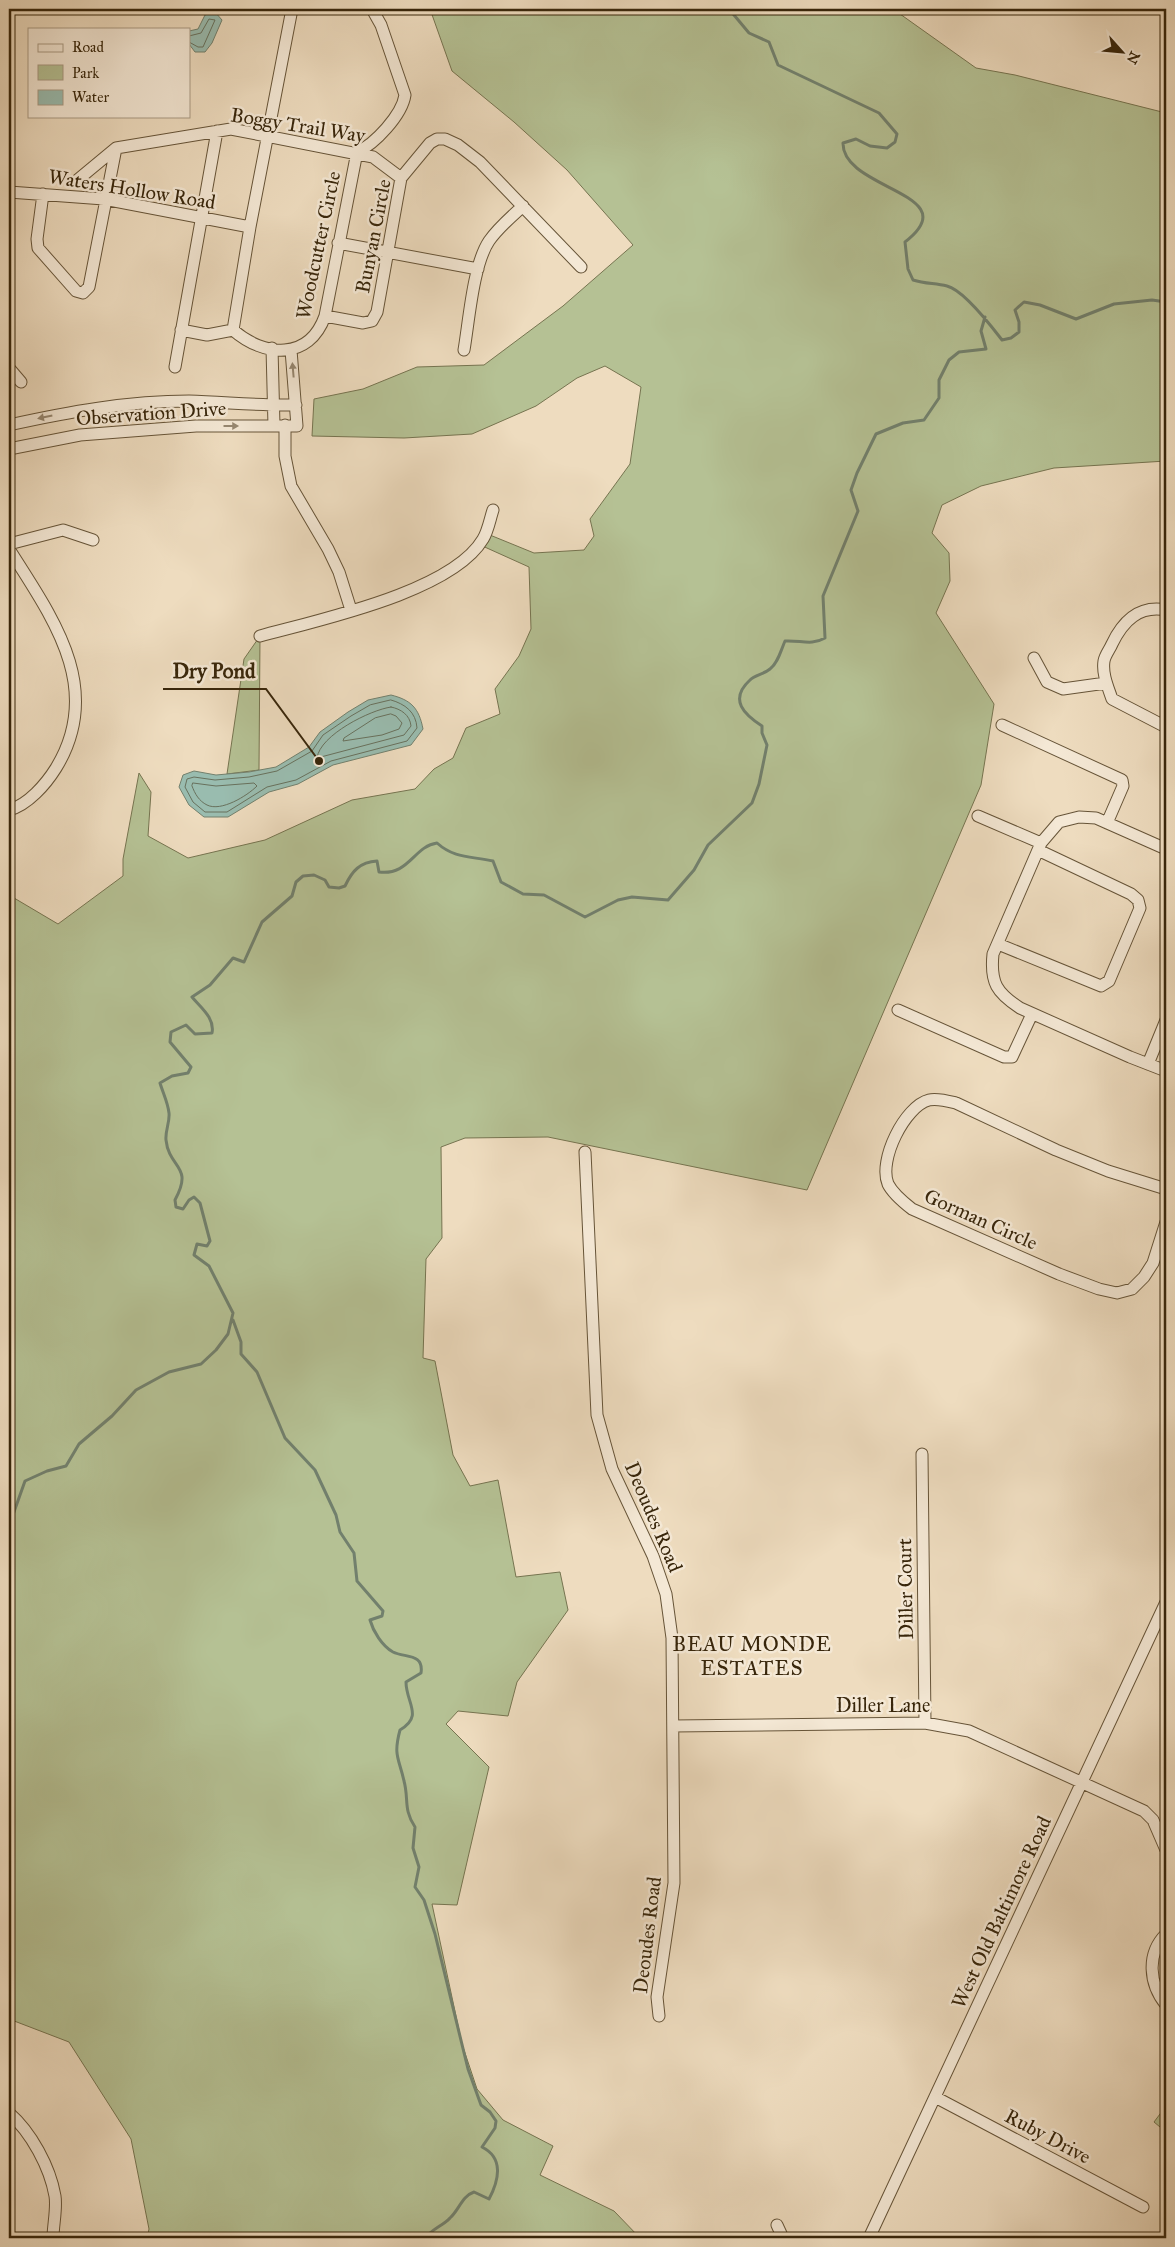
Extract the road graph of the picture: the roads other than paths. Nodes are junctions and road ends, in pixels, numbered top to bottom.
1 (292, 9) edge
2 (372, 9) edge
3 (217, 131) junction
4 (267, 135) junction
5 (116, 148) junction
6 (356, 152) junction
7 (401, 178) junction
8 (75, 182) dead end
9 (9, 192) edge
10 (43, 194) junction
11 (104, 199) junction
12 (523, 206) junction
13 (201, 217) junction
14 (250, 227) junction
15 (338, 242) junction
16 (388, 252) junction
17 (581, 267) dead end
18 (478, 269) junction
19 (325, 316) junction
20 (181, 330) junction
21 (233, 330) junction
22 (272, 348) junction
23 (291, 350) junction
24 (464, 350) dead end
25 (175, 367) dead end
26 (9, 368) edge
27 (21, 382) dead end
28 (274, 405) junction
29 (296, 405) junction
30 (9, 425) edge
31 (279, 426) junction
32 (9, 449) edge
33 (493, 510) dead end
34 (93, 540) dead end
35 (9, 544) edge
36 (9, 549) edge
37 (351, 610) junction
38 (1166, 610) edge
39 (260, 636) dead end
40 (1034, 658) dead end
41 (1106, 683) junction
42 (1002, 725) dead end
43 (1166, 727) edge
44 (9, 810) edge
45 (978, 816) dead end
46 (1107, 823) junction
47 (1039, 846) junction
48 (1166, 849) edge
49 (998, 944) junction
50 (898, 1010) dead end
51 (1032, 1014) junction
52 (1166, 1020) edge
53 (1148, 1064) junction
54 (1166, 1071) edge
55 (585, 1152) dead end
56 (1166, 1189) edge
57 (1166, 1222) edge
58 (922, 1454) dead end
59 (1166, 1602) edge
60 (925, 1723) junction
61 (673, 1726) junction
62 (1082, 1782) junction
63 (1166, 1850) edge
64 (1166, 1934) edge
65 (1166, 2005) edge
66 (658, 2016) dead end
67 (935, 2098) junction
68 (9, 2113) edge
69 (1143, 2207) dead end
70 (777, 2225) dead end
71 (52, 2238) edge
72 (782, 2238) edge
73 (869, 2238) edge

1 - 4 street
2 - 6 street, Woodcutter Circle
3 - 4 street, Boggy Trail Way
3 - 5 street, Boggy Trail Way
3 - 13 street
4 - 6 street, Boggy Trail Way
4 - 14 street
5 - 8 street
5 - 11 street
6 - 7 street, Boggy Trail Way
6 - 15 street, Woodcutter Circle
7 - 12 street, Bunyan Circle
7 - 16 street, Bunyan Circle
9 - 10 street, Waters Hollow Road
10 - 11 street, Waters Hollow Road
10 - 11 street
11 - 13 street, Waters Hollow Road
12 - 17 street, Bunyan Circle
12 - 18 street
13 - 14 street, Waters Hollow Road
13 - 20 street
14 - 21 street
15 - 16 street
15 - 19 street, Woodcutter Circle
16 - 18 street
16 - 19 street, Bunyan Circle
18 - 24 street
19 - 23 street, Woodcutter Circle
20 - 21 street
20 - 25 street
21 - 22 street
22 - 23 street
22 - 28 street
29 -> 23 street
26 - 27 street
28 - 29 street, Observation Drive
28 -> 30 street, Observation Drive
28 - 31 street
29 - 31 street, Observation Drive
32 -> 31 street, Observation Drive
31 - 37 street
33 - 37 street
34 - 35 street
36 - 44 street
37 - 39 street
38 - 41 street
40 - 41 street
41 - 43 street
42 - 46 street
45 - 47 street
46 - 47 street
46 - 48 street
47 - 49 street
47 - 49 street
49 - 51 street
50 - 51 street
51 - 53 street
52 - 53 street
53 - 54 street
55 - 61 street, Deoudes Road
56 - 57 street, Gorman Circle
58 - 60 street, Diller Court
59 - 62 street, West Old Baltimore Road
60 - 61 street, Diller Lane
60 - 62 street, Diller Lane
61 - 66 street, Deoudes Road
62 - 63 street, Diller Lane
62 - 67 street, West Old Baltimore Road
64 - 65 street
67 - 69 street, Ruby Drive
67 - 73 street, West Old Baltimore Road
68 - 71 street
70 - 72 street

